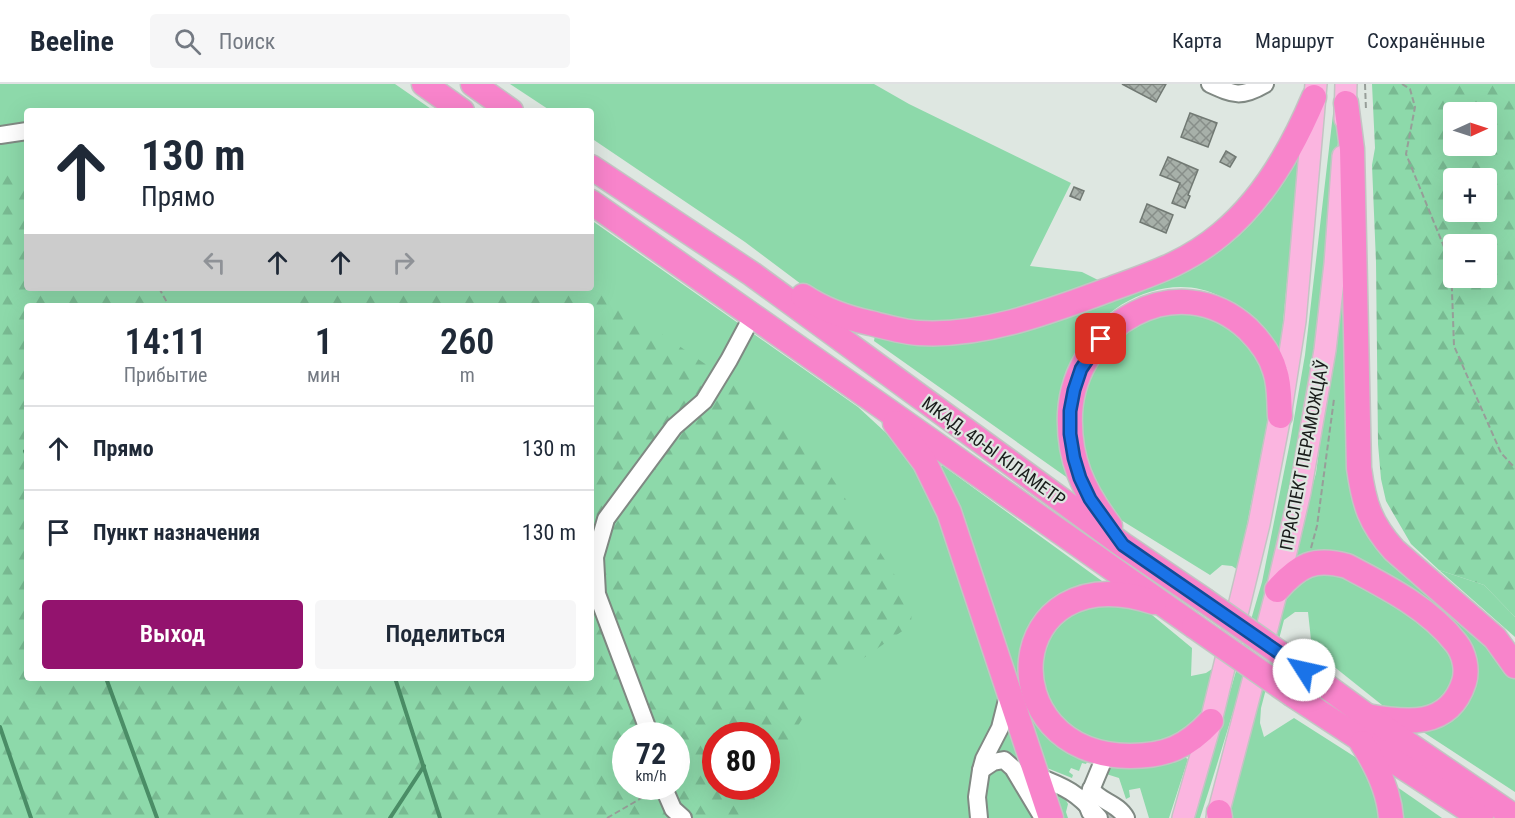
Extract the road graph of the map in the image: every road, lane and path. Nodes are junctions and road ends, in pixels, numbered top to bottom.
1 (473, 84) edge
2 (1210, 84) edge
3 (1265, 84) edge
4 (1402, 84) edge
5 (1315, 90) edge
6 (1346, 93) edge
7 (507, 108) edge
8 (24, 131) edge
9 (0, 135) edge
10 (594, 169) edge
11 (594, 203) edge
12 (752, 274) junction
13 (753, 315) junction
14 (883, 406) junction
15 (1280, 416) junction
16 (1515, 468) edge
17 (1123, 545) junction
18 (1277, 590) junction
19 (1170, 607) junction
20 (1515, 666) edge
21 (1009, 691) junction
22 (1211, 721) junction
23 (645, 722) edge
24 (1362, 726) junction
25 (1106, 754) junction
26 (981, 770) junction
27 (1036, 776) junction
28 (1089, 795) junction
29 (639, 800) edge
30 (666, 800) edge
31 (1218, 816) edge
32 (1098, 817) edge
33 (1515, 817) edge
34 (607, 818) edge
35 (683, 818) edge
36 (979, 818) edge
37 (1042, 818) edge
38 (1051, 818) edge
39 (1126, 818) edge
40 (1183, 818) edge
41 (1391, 818) edge
42 (1481, 818) edge

1 - 7 highway
2 - 3 street
4 - 16 path
5 - 6 main road
5 - 12 highway
5 - 15 main road
6 - 18 main road, ПРАСПЕКТ ПЕРАМОЖЦАЎ
6 - 20 highway
8 - 9 street
10 - 12 highway, МКАД, 40-Ы КІЛАМЕТР
11 - 13 highway, МКАД, 40-Ы КІЛАМЕТР
12 - 17 highway, МКАД, 40-Ы КІЛАМЕТР
13 - 14 highway, МКАД, 40-Ы КІЛАМЕТР
13 - 23 street
14 - 19 highway, МКАД, 40-Ы КІЛАМЕТР
14 - 21 highway
15 - 17 highway
15 - 22 main road
17 - 24 highway, МКАД, 40-Ы КІЛАМЕТР, bridge
18 - 24 highway
18 - 31 main road, ПРАСПЕКТ ПЕРАМОЖЦАЎ
19 - 24 highway, МКАД, 40-Ы КІЛАМЕТР, bridge
19 - 25 highway
21 - 26 street
21 - 27 highway
22 - 25 highway
22 - 40 main road
24 - 33 highway, МКАД, 40-Ы КІЛАМЕТР
24 - 41 highway
24 - 42 highway, МКАД, 40-Ы КІЛАМЕТР
25 - 28 street
26 - 36 street
26 - 37 street
27 - 28 street
27 - 38 highway
28 - 32 street
28 - 39 street
29 - 34 path
30 - 35 street

